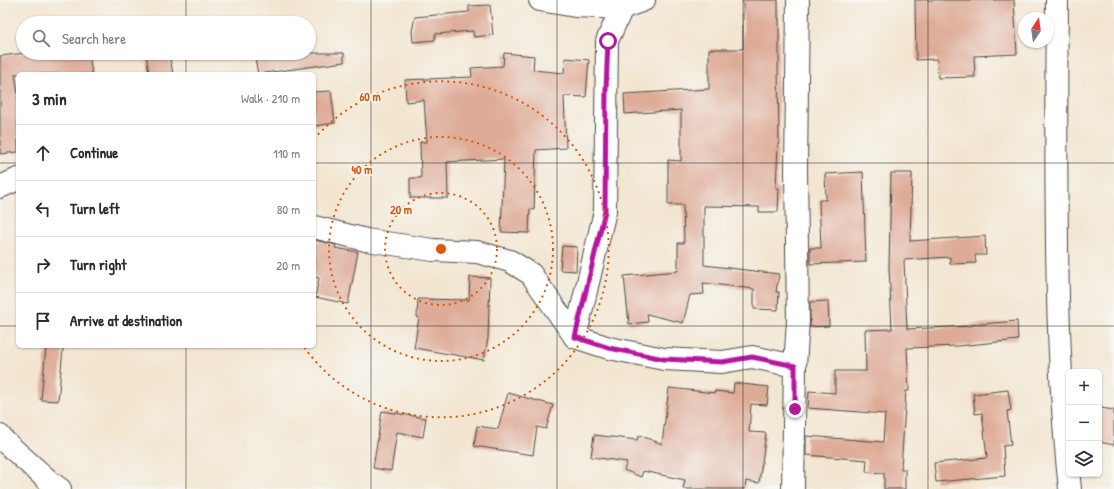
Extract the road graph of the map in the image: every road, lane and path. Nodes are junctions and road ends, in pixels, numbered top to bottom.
1 (540, 0) edge
2 (644, 0) edge
3 (798, 0) edge
4 (1057, 0) edge
5 (622, 8) junction
6 (16, 180) edge
7 (0, 187) edge
8 (316, 228) edge
9 (575, 337) junction
10 (795, 366) junction
11 (0, 436) edge
12 (60, 489) edge
13 (793, 489) edge
14 (1070, 489) edge

1 - 5 street
2 - 5 street
3 - 10 street
4 - 14 street
5 - 9 street
6 - 7 street
8 - 9 street
9 - 10 street
10 - 13 street
11 - 12 street

